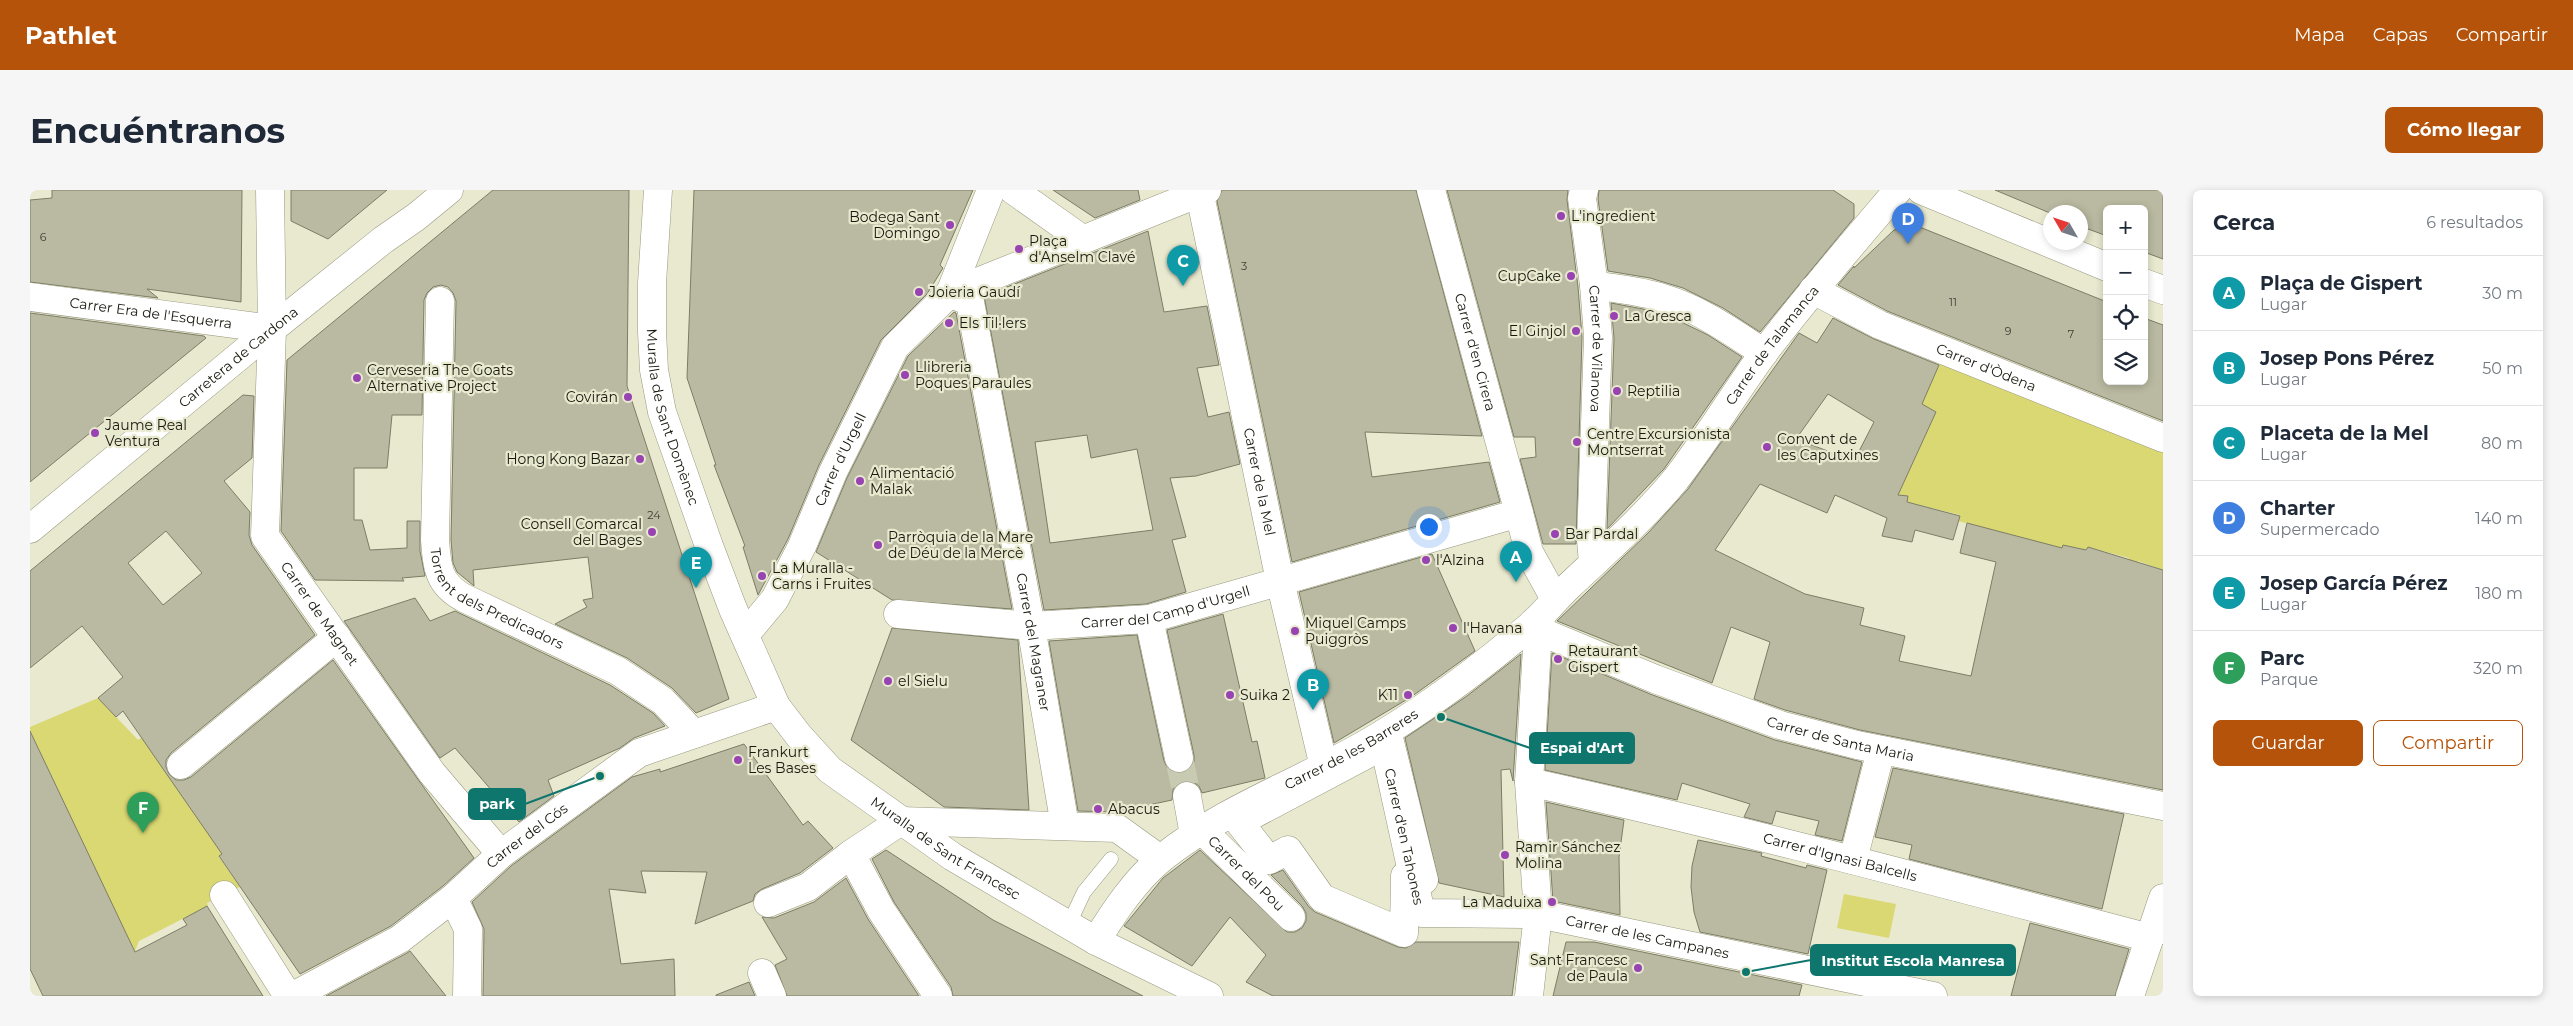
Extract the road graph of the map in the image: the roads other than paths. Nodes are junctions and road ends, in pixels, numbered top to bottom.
1 (270, 190) edge
2 (449, 190) edge
3 (658, 190) edge
4 (991, 190) edge
5 (1013, 190) edge
6 (1431, 190) edge
7 (1584, 190) edge
8 (1898, 190) edge
9 (1921, 190) edge
10 (1202, 191) edge
11 (1971, 200) edge
12 (1082, 239) junction
13 (2103, 265) edge
14 (2148, 284) edge
15 (1594, 285) junction
16 (1813, 290) junction
17 (2163, 290) edge
18 (950, 293) junction
19 (30, 297) edge
20 (440, 301) dead end
21 (272, 329) junction
22 (1764, 353) junction
23 (2163, 438) edge
24 (1519, 513) junction
25 (30, 529) edge
26 (1598, 550) junction
27 (1280, 581) junction
28 (1555, 599) junction
29 (898, 614) dead end
30 (1149, 619) junction
31 (1533, 623) junction
32 (1031, 626) junction
33 (745, 635) junction
34 (337, 637) junction
35 (776, 706) junction
36 (694, 734) junction
37 (1383, 740) junction
38 (1881, 750) junction
39 (1179, 758) tunnel mouth
40 (181, 764) dead end
41 (1324, 767) junction
42 (1529, 782) junction
43 (1187, 796) tunnel mouth
44 (2163, 806) edge
45 (901, 821) junction
46 (1065, 826) junction
47 (1198, 832) junction
48 (501, 854) junction
49 (851, 854) junction
50 (1111, 859) dead end
51 (1160, 859) junction
52 (1853, 860) junction
53 (1415, 877) junction
54 (224, 895) dead end
55 (453, 898) junction
56 (2163, 898) edge
57 (768, 903) dead end
58 (1538, 914) junction
59 (1291, 917) dead end
60 (1068, 926) junction
61 (2150, 938) junction
62 (1096, 941) junction
63 (288, 996) edge
64 (293, 996) edge
65 (467, 996) edge
66 (938, 996) edge
67 (1209, 996) edge
68 (1529, 996) edge
69 (1933, 996) edge
70 (2130, 996) edge

1 - 21 street, Carrer de Magnet
2 - 21 street, Carretera de Cardona
3 - 33 street, Muralla de Sant Domènec
4 - 18 street
5 - 12 street
6 - 24 street, Carrer d'en Cirera
7 - 15 street, Carrer de Vilanova
8 - 16 street, Carrer de Talamanca
9 - 11 street
10 - 12 street
10 - 27 street, Carrer de la Mel
11 - 13 street
12 - 18 street
14 - 17 street
15 - 22 street
15 - 26 street, Carrer de Vilanova
16 - 22 street, Carrer de Talamanca
16 - 23 street, Carrer d'Òdena
18 - 32 street, Carrer del Magraner
18 - 33 street, Carrer d'Urgell
19 - 21 street, Carrer Era de l'Esquerra
20 - 36 street, Torrent dels Predicadors
21 - 25 street, Carretera de Cardona
21 - 34 street, Carrer de Magnet
22 - 26 street, Carrer de Talamanca
24 - 27 street, Carrer del Camp d'Urgell
24 - 28 street, Carrer d'en Cirera
26 - 28 street, Carrer de Talamanca
27 - 30 street, Carrer del Camp d'Urgell
27 - 41 street, Carrer de la Mel
28 - 31 street, Carrer de les Barreres
29 - 32 street, Carrer del Camp d'Urgell
30 - 32 street, Carrer del Camp d'Urgell
30 - 39 street
31 - 37 street, Carrer de les Barreres
31 - 38 street, Carrer de Santa Maria
31 - 42 street
32 - 46 street, Carrer del Magraner
33 - 35 street, Muralla de Sant Francesc
34 - 40 street
34 - 48 street, Carrer de Magnet
35 - 36 street, Carrer del Cós
35 - 45 street, Muralla de Sant Francesc
36 - 48 street, Carrer del Cós
37 - 41 street, Carrer de les Barreres
37 - 53 street, Carrer d'en Tahones
37 - 53 street
38 - 44 street, Carrer de Santa Maria
38 - 52 street
41 - 47 street, Carrer de les Barreres
42 - 52 street, Carrer d'Ignasi Balcells
42 - 58 street
43 - 47 street
45 - 46 street
45 - 49 street
45 - 60 street, Muralla de Sant Francesc
46 - 51 street
47 - 51 street, Carrer de les Barreres
47 - 59 street, Carrer del Pou
48 - 55 street, Carrer del Cós
49 - 57 street
49 - 66 street
50 - 60 lane
51 - 62 street, Carrer de les Barreres
52 - 61 street, Carrer d'Ignasi Balcells
53 - 58 street, Carrer d'en Tahones
54 - 63 street
55 - 64 street, Carrer del Cós
55 - 65 street
56 - 61 street
58 - 68 street
58 - 69 street, Carrer de les Campanes
60 - 62 street, Muralla de Sant Francesc
61 - 70 street
62 - 67 street, Muralla de Sant Francesc

